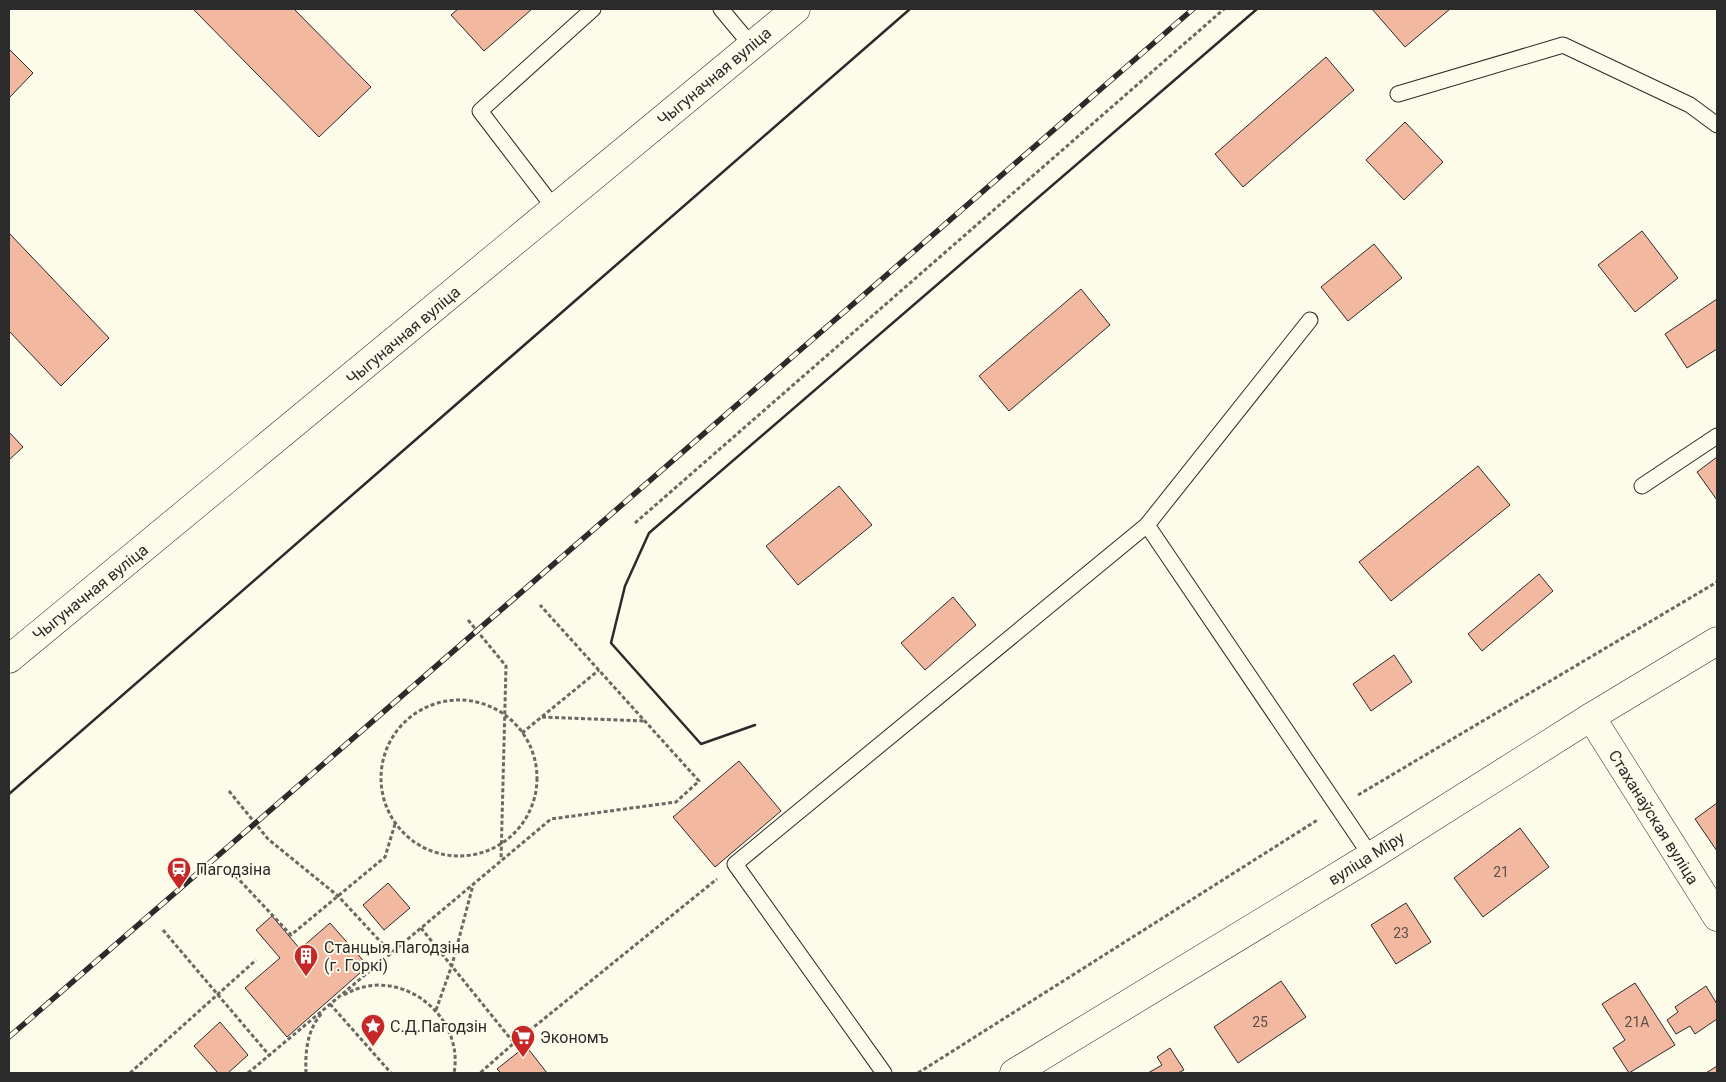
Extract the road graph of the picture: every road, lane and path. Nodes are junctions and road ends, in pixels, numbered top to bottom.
1 (593, 9) edge
2 (721, 9) edge
3 (796, 9) edge
4 (1224, 9) edge
5 (751, 45) junction
6 (1398, 94) dead end
7 (1717, 125) edge
8 (555, 208) junction
9 (1310, 320) dead end
10 (1717, 436) edge
11 (1642, 486) dead end
12 (635, 523) dead end
13 (1146, 525) junction
14 (1717, 582) edge
15 (540, 605) dead end
16 (468, 620) dead end
17 (1717, 641) edge
18 (9, 659) edge
19 (599, 670) junction
20 (505, 714) junction
21 (542, 717) junction
22 (1591, 717) junction
23 (645, 722) junction
24 (522, 733) junction
25 (229, 791) dead end
26 (1338, 807) junction
27 (395, 823) junction
28 (501, 841) junction
29 (1371, 856) junction
30 (501, 861) junction
31 (735, 864) junction
32 (231, 871) dead end
33 (473, 884) junction
34 (338, 896) junction
35 (1717, 917) edge
36 (421, 928) junction
37 (163, 930) dead end
38 (391, 953) junction
39 (256, 960) dead end
40 (452, 965) junction
41 (217, 994) junction
42 (330, 1004) junction
43 (436, 1010) junction
44 (514, 1043) junction
45 (269, 1055) junction
46 (130, 1073) edge
47 (248, 1073) edge
48 (306, 1073) edge
49 (391, 1073) edge
50 (454, 1073) edge
51 (480, 1073) edge
52 (884, 1073) edge
53 (918, 1073) edge
54 (1014, 1073) edge

1 - 8 lane
2 - 5 lane
3 - 5 street, Чыгуначная вуліца
4 - 12 path
5 - 8 street, Чыгуначная вуліца
6 - 7 lane
8 - 18 street, Чыгуначная вуліца
9 - 13 lane
10 - 11 lane
13 - 26 lane
13 - 31 lane
14 - 26 path
15 - 19 path
16 - 20 path
17 - 22 street, вуліца Міру
19 - 21 path
19 - 23 path
20 - 24 path
20 - 27 path
20 - 28 path
21 - 23 path
21 - 24 path
22 - 29 street, вуліца Міру
22 - 35 street, Стаханаўская вуліца
23 - 30 path
24 - 28 path
25 - 34 path
26 - 29 lane
26 - 53 path
27 - 28 path
27 - 34 path
28 - 30 path
29 - 54 street, вуліца Міру
30 - 33 path
31 - 44 path
31 - 52 lane
32 - 34 path
33 - 36 path
33 - 40 path
34 - 38 path
36 - 38 path
36 - 40 path
37 - 41 path
38 - 42 path
39 - 41 path
40 - 43 path
40 - 44 path
41 - 45 path
41 - 46 path
42 - 43 path
42 - 45 path
42 - 48 path
42 - 49 path
43 - 50 path
44 - 51 path
45 - 47 path

